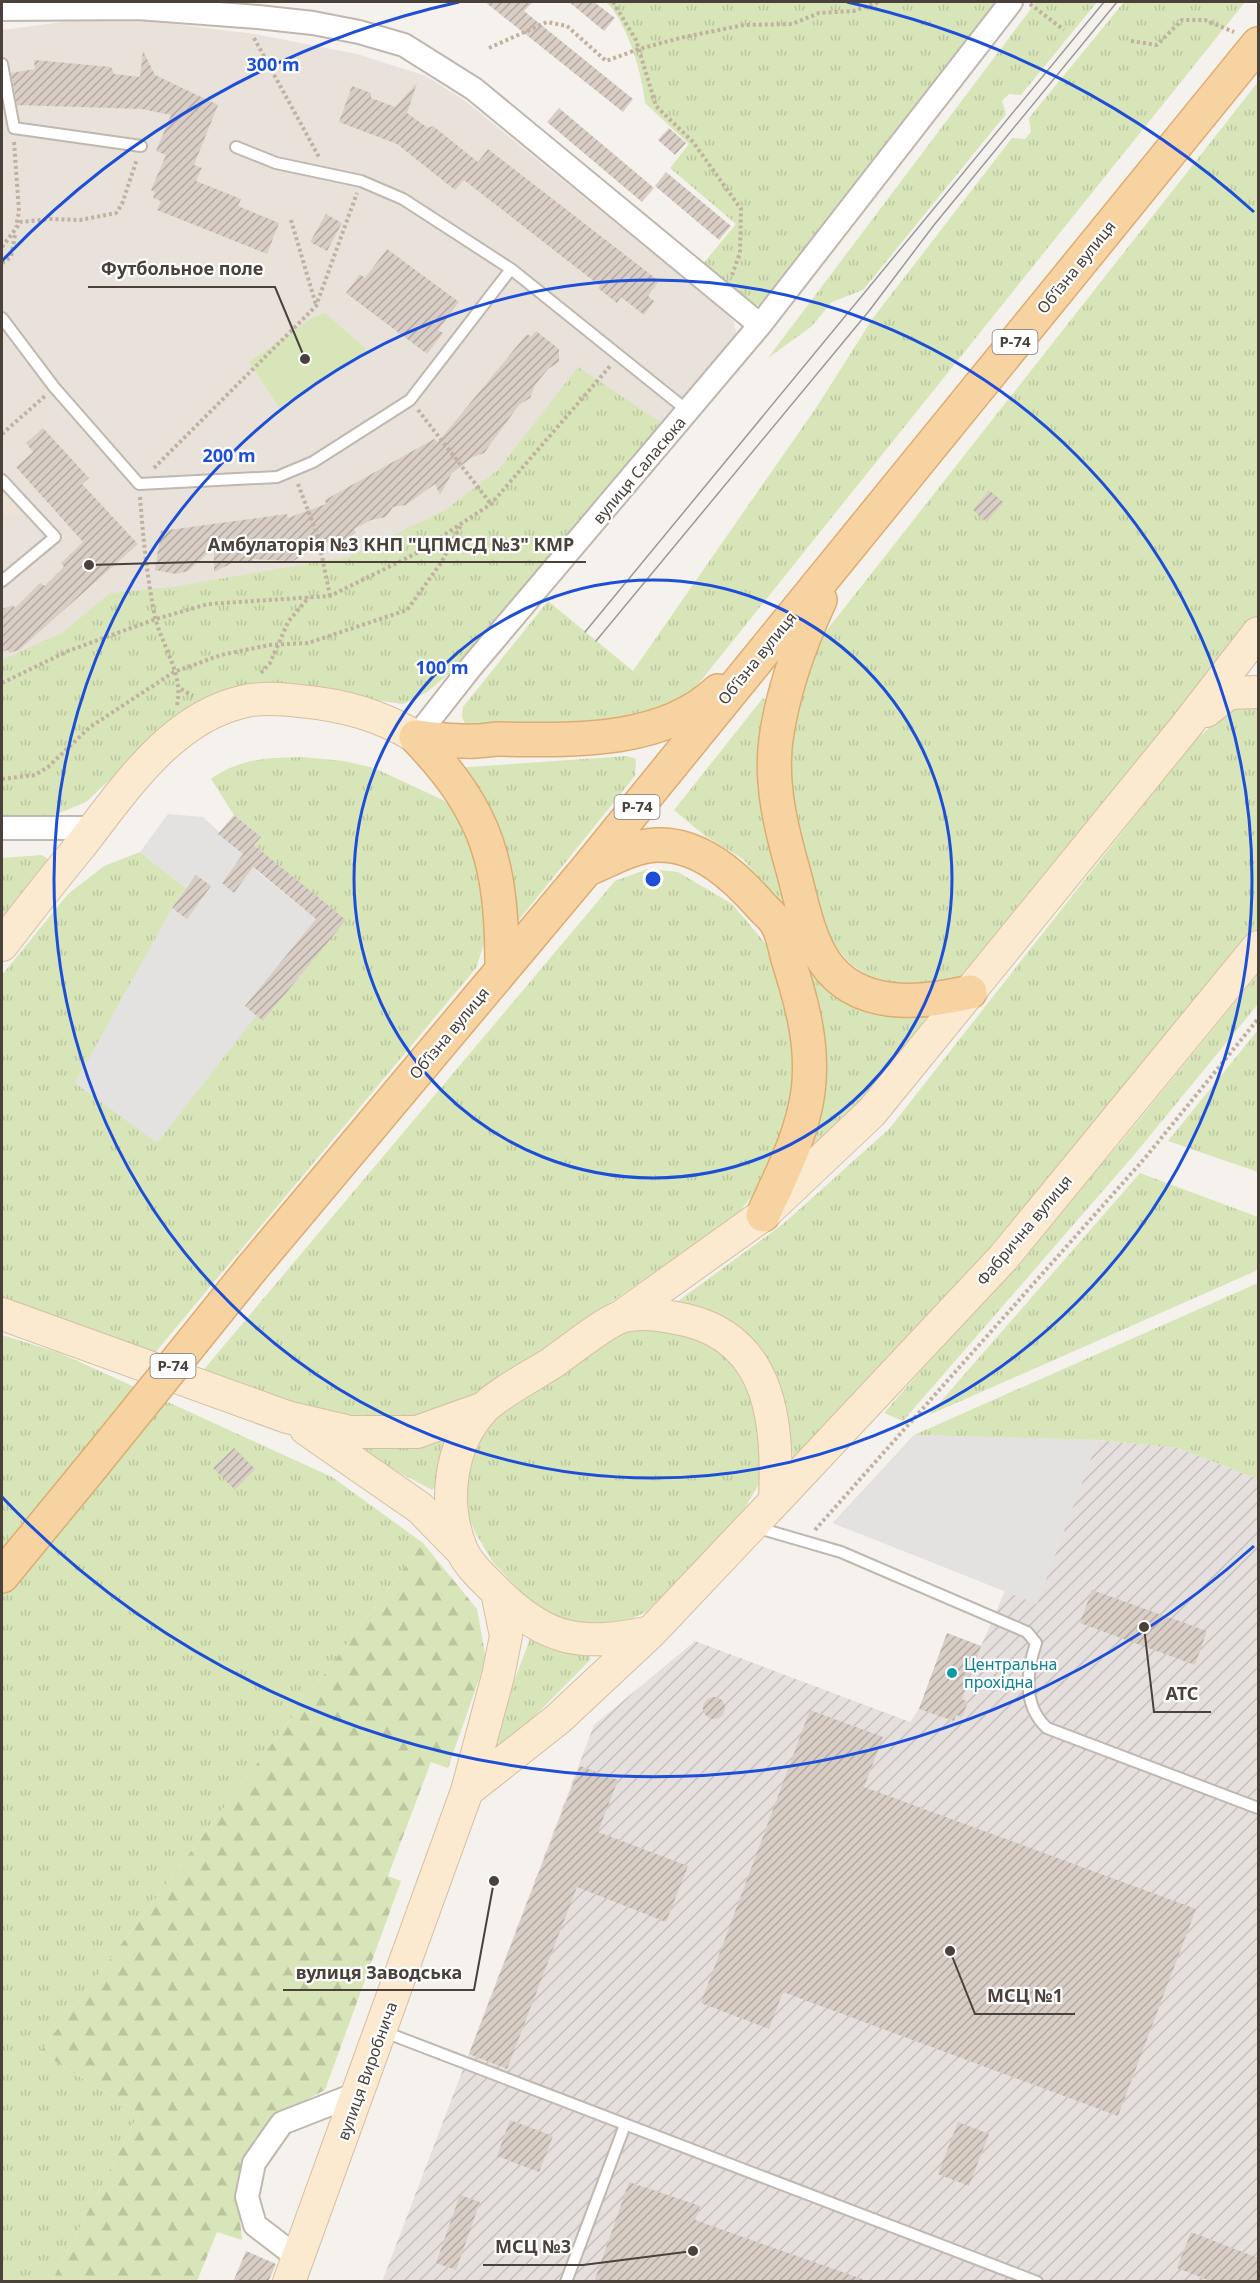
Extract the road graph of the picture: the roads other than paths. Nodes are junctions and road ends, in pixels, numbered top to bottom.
1 (1011, 2) edge
2 (2, 9) edge
3 (1247, 38) edge
4 (2, 64) edge
5 (141, 146) road end
6 (236, 147) dead end
7 (511, 269) junction
8 (2, 318) edge
9 (760, 325) junction
10 (688, 411) junction
11 (2, 480) edge
12 (857, 535) junction
13 (2, 581) edge
14 (1258, 633) edge
15 (771, 641) junction
16 (1258, 692) edge
17 (1186, 726) junction
18 (416, 737) junction
19 (2, 828) edge
20 (94, 828) junction
21 (586, 870) junction
22 (2, 945) edge
23 (1258, 947) edge
24 (502, 970) junction
25 (970, 992) junction
26 (763, 1215) junction
27 (2, 1314) edge
28 (622, 1316) junction
29 (484, 1408) junction
30 (287, 1417) junction
31 (775, 1501) junction
32 (752, 1527) junction
33 (462, 1550) junction
34 (2, 1576) edge
35 (497, 1592) junction
36 (651, 1632) junction
37 (466, 1791) junction
38 (1258, 1808) edge
39 (382, 2031) junction
40 (359, 2092) junction
41 (625, 2125) junction
42 (294, 2270) edge
43 (566, 2282) edge
44 (1037, 2282) edge

1 - 9 street, вулиця Саласюка
2 - 9 street
3 - 12 main road, Обʼїзна вулиця / Р-74
4 - 5 lane
6 - 7 lane
7 - 8 lane
7 - 10 lane
9 - 10 street, вулиця Саласюка
10 - 18 street, вулиця Саласюка
11 - 13 lane
12 - 15 main road, Обʼїзна вулиця / Р-74
12 - 25 main road
14 - 17 main road
15 - 18 main road
15 - 21 main road, Обʼїзна вулиця / Р-74
16 - 17 main road
17 - 25 main road
18 - 20 main road
18 - 24 main road
19 - 20 street
20 - 22 main road
21 - 24 main road, Обʼїзна вулиця / Р-74
21 - 26 main road
23 - 31 main road, Фабрична вулиця
24 - 34 main road, Обʼїзна вулиця / Р-74, bridge
25 - 26 main road
26 - 28 main road
27 - 30 main road
28 - 29 main road
28 - 31 main road
29 - 30 main road
29 - 33 main road
30 - 33 main road
31 - 32 main road, Фабрична вулиця
32 - 36 main road, Фабрична вулиця
32 - 38 lane
33 - 35 main road
35 - 36 main road
35 - 37 main road, вулиця Виробнича
36 - 37 main road, Фабрична вулиця
37 - 39 main road, вулиця Виробнича
39 - 40 main road, вулиця Виробнича
39 - 41 lane
40 - 42 main road, вулиця Виробнича
40 - 42 street
41 - 43 lane
41 - 44 lane

